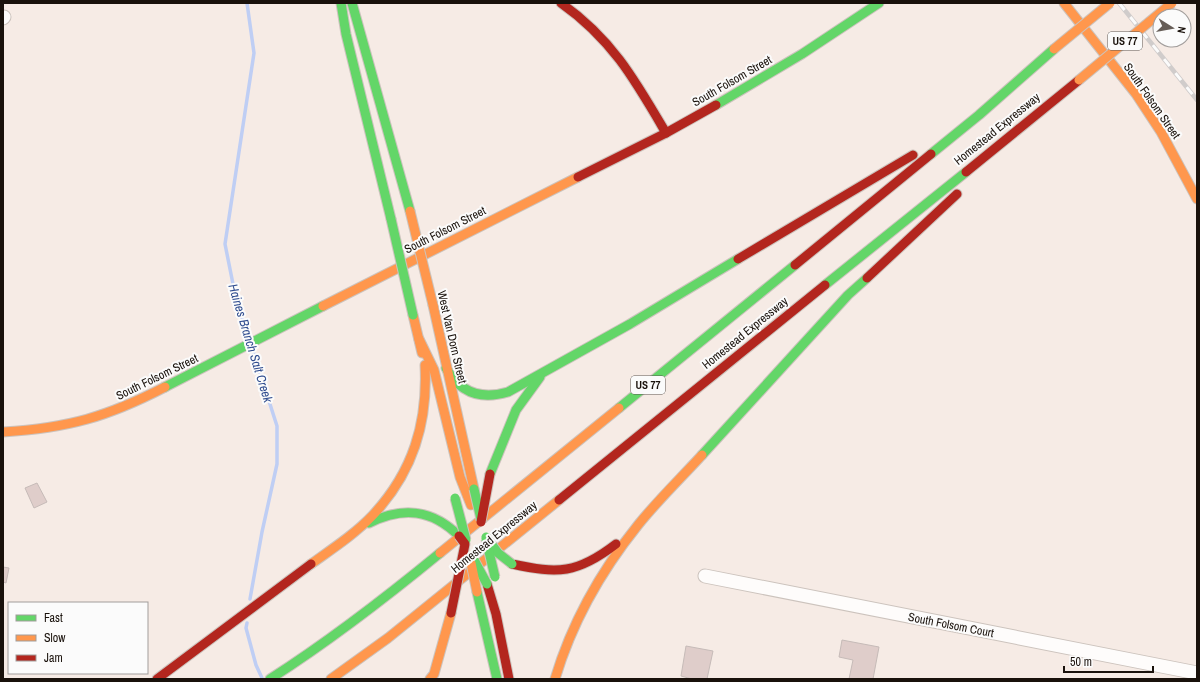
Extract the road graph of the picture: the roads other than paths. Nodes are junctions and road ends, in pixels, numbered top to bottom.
1 (341, 3) edge
2 (352, 3) edge
3 (561, 3) edge
4 (879, 3) edge
5 (1064, 3) edge
6 (1110, 3) edge
7 (1172, 3) edge
8 (1078, 80) junction
9 (979, 115) junction
10 (666, 133) junction
11 (977, 176) dead end
12 (965, 186) dead end
13 (1197, 199) edge
14 (419, 339) junction
15 (425, 365) junction
16 (554, 367) junction
17 (446, 368) junction
18 (3, 432) edge
19 (451, 479) dead end
20 (470, 488) junction
21 (455, 494) dead end
22 (471, 505) junction
23 (481, 524) junction
24 (639, 524) junction
25 (354, 532) junction
26 (486, 537) junction
27 (471, 552) junction
28 (705, 576) dead end
29 (1197, 673) edge
30 (157, 679) edge
31 (270, 679) edge
32 (331, 679) edge
33 (430, 679) edge
34 (497, 679) edge
35 (509, 679) edge
36 (517, 679) edge
37 (555, 679) edge

1 - 14 main road, bridge
2 - 17 main road, West Van Dorn Street, bridge
3 - 10 main road
4 - 10 main road, South Folsom Street
5 - 13 main road, South Folsom Street
6 - 9 main road, Homestead Expressway / US 77, bridge
7 - 8 main road, Homestead Expressway / US 77, bridge
8 - 11 main road
8 - 32 main road, Homestead Expressway / US 77
9 - 16 main road
9 - 31 main road, Homestead Expressway / US 77
10 - 18 main road, South Folsom Street
12 - 24 main road
14 - 15 main road
14 - 20 main road
15 - 19 main road
15 - 25 main road
16 - 17 main road
16 - 23 main road, bridge
17 - 20 main road, West Van Dorn Street
20 - 22 main road
20 - 23 main road, West Van Dorn Street, bridge
21 - 27 main road, bridge
22 - 23 main road
22 - 27 main road
23 - 26 main road, West Van Dorn Street
23 - 27 main road
24 - 26 main road, bridge
24 - 37 main road
25 - 27 main road, bridge
25 - 30 main road
26 - 36 main road, West Van Dorn Street, bridge
27 - 33 main road, bridge
27 - 34 main road, bridge
27 - 35 main road, bridge
28 - 29 street, South Folsom Court

